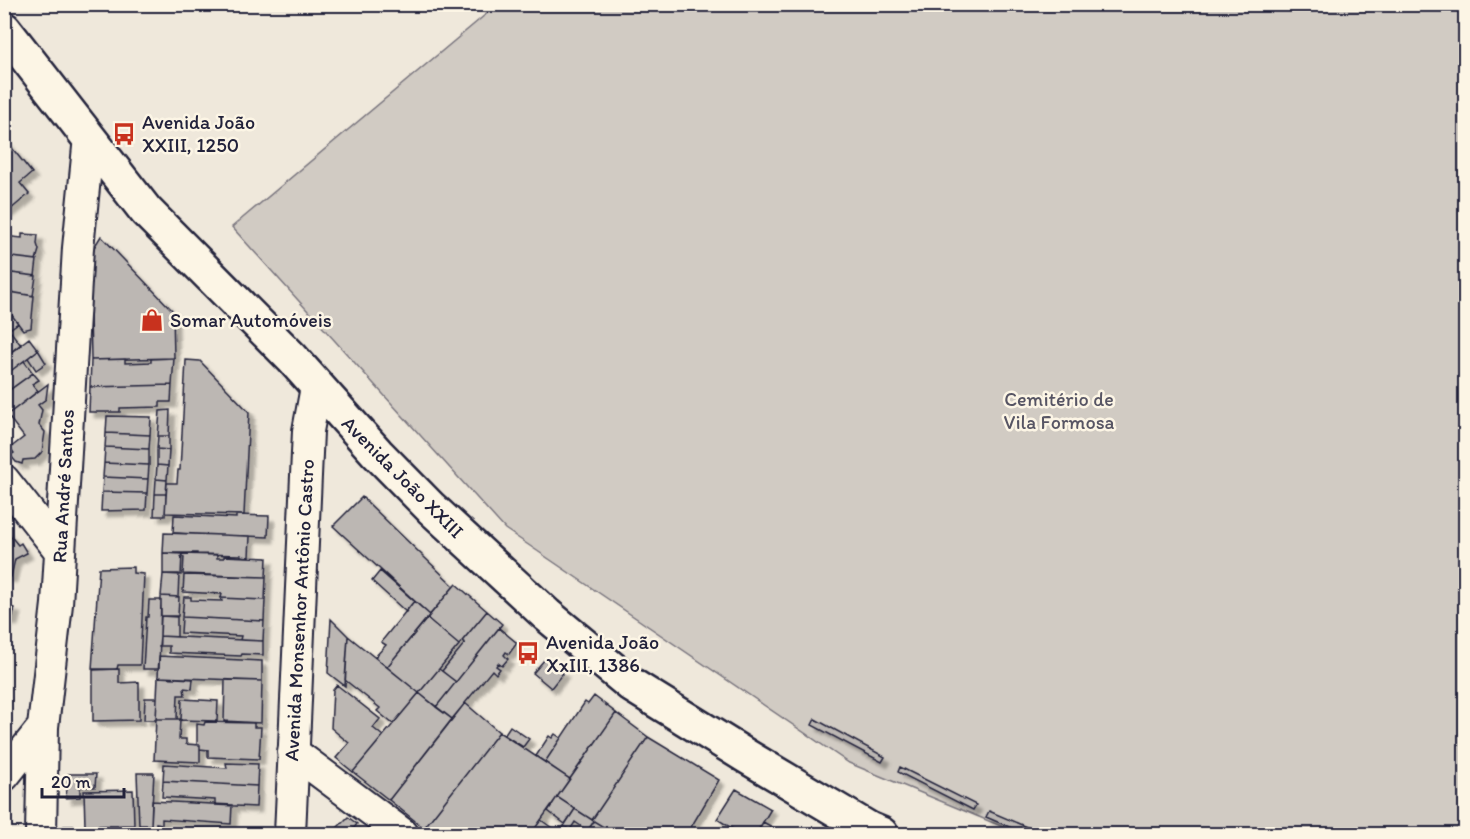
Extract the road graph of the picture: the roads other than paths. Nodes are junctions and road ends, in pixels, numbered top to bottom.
1 (4, 29) edge
2 (89, 137) junction
3 (316, 387) junction
4 (4, 480) edge
5 (59, 550) junction
6 (43, 728) junction
7 (293, 752) junction
8 (4, 776) edge
9 (41, 834) edge
10 (290, 834) edge
11 (404, 834) edge
12 (881, 834) edge

1 - 2 main road, Avenida João XXIII
2 - 3 main road, Avenida João XXIII
2 - 5 street, Rua André Santos
3 - 7 street, Avenida Monsenhor Antônio Castro
3 - 12 main road, Avenida João XXIII
4 - 5 street
5 - 6 street, Rua André Santos
6 - 8 street
6 - 9 street, Rua André Santos
7 - 10 street, Avenida Monsenhor Antônio Castro
7 - 11 street

